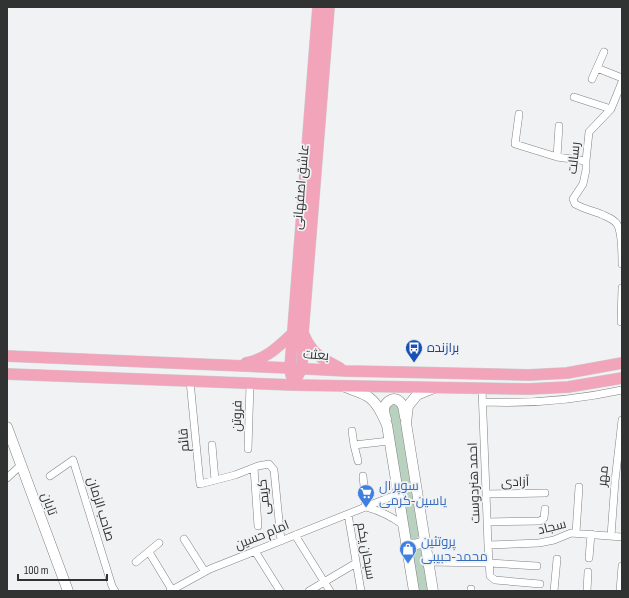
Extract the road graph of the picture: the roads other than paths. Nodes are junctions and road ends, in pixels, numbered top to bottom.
1 (318, 7) edge
2 (330, 7) edge
3 (604, 52) dead end
4 (597, 68) junction
5 (622, 78) edge
6 (592, 79) dead end
7 (622, 82) edge
8 (574, 97) dead end
9 (611, 109) junction
10 (520, 114) dead end
11 (559, 126) dead end
12 (557, 157) junction
13 (586, 161) junction
14 (622, 264) edge
15 (622, 288) edge
16 (620, 322) dead end
17 (298, 333) junction
18 (7, 356) edge
19 (622, 363) edge
20 (235, 366) junction
21 (290, 368) junction
22 (302, 368) junction
23 (346, 371) junction
24 (7, 374) edge
25 (529, 375) junction
26 (622, 378) edge
27 (190, 381) junction
28 (250, 384) junction
29 (293, 385) junction
30 (345, 386) junction
31 (434, 388) junction
32 (482, 389) junction
33 (529, 389) junction
34 (622, 390) edge
35 (482, 402) junction
36 (622, 420) edge
37 (406, 423) junction
38 (387, 425) junction
39 (7, 426) edge
40 (352, 431) dead end
41 (389, 441) junction
42 (212, 445) dead end
43 (354, 445) junction
44 (248, 449) dead end
45 (358, 461) dead end
46 (21, 465) junction
47 (254, 468) junction
48 (50, 476) dead end
49 (363, 476) dead end
50 (7, 478) edge
51 (214, 480) junction
52 (579, 487) dead end
53 (544, 493) dead end
54 (398, 494) junction
55 (486, 494) junction
56 (366, 507) junction
57 (545, 509) dead end
58 (348, 514) junction
59 (487, 522) junction
60 (403, 525) junction
61 (258, 526) dead end
62 (576, 533) junction
63 (591, 534) junction
64 (295, 535) junction
65 (611, 536) junction
66 (622, 537) edge
67 (184, 539) dead end
68 (281, 541) junction
69 (425, 541) junction
70 (159, 543) dead end
71 (406, 544) junction
72 (488, 545) junction
73 (255, 551) junction
74 (149, 552) junction
75 (589, 558) dead end
76 (557, 559) dead end
77 (136, 562) dead end
78 (428, 562) junction
79 (356, 563) junction
80 (489, 563) junction
81 (536, 566) dead end
82 (622, 566) edge
83 (204, 572) junction
84 (588, 572) dead end
85 (324, 582) junction
86 (540, 584) dead end
87 (68, 591) edge
88 (115, 591) edge
89 (171, 591) edge
90 (280, 591) edge
91 (309, 591) edge
92 (330, 591) edge
93 (361, 591) edge
94 (414, 591) edge
95 (433, 591) edge
96 (554, 591) edge
97 (587, 591) edge
98 (620, 591) edge

1 - 17 main road, عاشق اصفهانی
2 - 17 main road, عاشق اصفهانی
3 - 4 street
4 - 5 street
4 - 6 street
7 - 9 street, رسالت
8 - 9 street
9 - 13 street, رسالت
10 - 12 street
11 - 12 street
12 - 13 street
13 - 14 street, رسالت
15 - 16 street
17 - 20 main road
17 - 21 main road, عاشق اصفهانی
17 - 22 main road, عاشق اصفهانی
17 - 23 main road
18 - 20 main road, بعثت
19 - 25 main road, بعثت
20 - 21 main road, بعثت
21 - 22 main road, بعثت
21 - 29 main road, عاشق اصفهانی
22 - 23 main road, بعثت
22 - 29 main road
23 - 25 main road, بعثت
24 - 27 main road
25 - 33 main road
26 - 33 main road
27 - 28 main road
27 - 51 street, قائم
28 - 29 main road
28 - 44 street, فروتن
29 - 30 main road
30 - 31 main road
30 - 38 main road
31 - 32 main road
31 - 37 main road
32 - 33 main road
32 - 35 street, احمد هنردوست
34 - 35 street
35 - 55 street, احمد هنردوست
36 - 65 street, مهر
37 - 38 main road
37 - 69 main road
38 - 41 main road
39 - 46 main road, تابان
40 - 43 street
41 - 43 street
41 - 54 main road
42 - 51 street
43 - 45 street
46 - 50 street
46 - 87 main road, تابان
47 - 51 street, کریمی
47 - 61 street
47 - 68 street, کریمی
48 - 88 street, صاحب الزمان
49 - 56 street
52 - 62 street
53 - 55 street, آزادی
54 - 56 street, امام حسین
54 - 60 main road
55 - 59 street, احمد هنردوست
56 - 58 street, امام حسین
56 - 60 street
57 - 59 street
58 - 64 street, امام حسین
58 - 79 street, سبحان یکم
59 - 72 street, احمد هنردوست
60 - 71 main road
62 - 63 street, سجاد
62 - 72 street, سجاد
63 - 65 street, سجاد
63 - 75 street
64 - 68 street, امام حسین
64 - 85 street
65 - 66 street, سجاد
67 - 83 street
68 - 73 street, امام حسین
69 - 71 main road
69 - 78 main road
70 - 74 street
71 - 94 main road
72 - 80 street, احمد هنردوست
73 - 83 street, امام حسین
73 - 90 street
74 - 77 street
74 - 89 street
76 - 96 street
78 - 80 street
78 - 95 main road
79 - 85 street
79 - 93 street, سبحان یکم
80 - 81 street
80 - 86 street, احمد هنردوست
82 - 98 street
83 - 89 street, امام حسین
84 - 97 street
85 - 91 street
85 - 92 street

